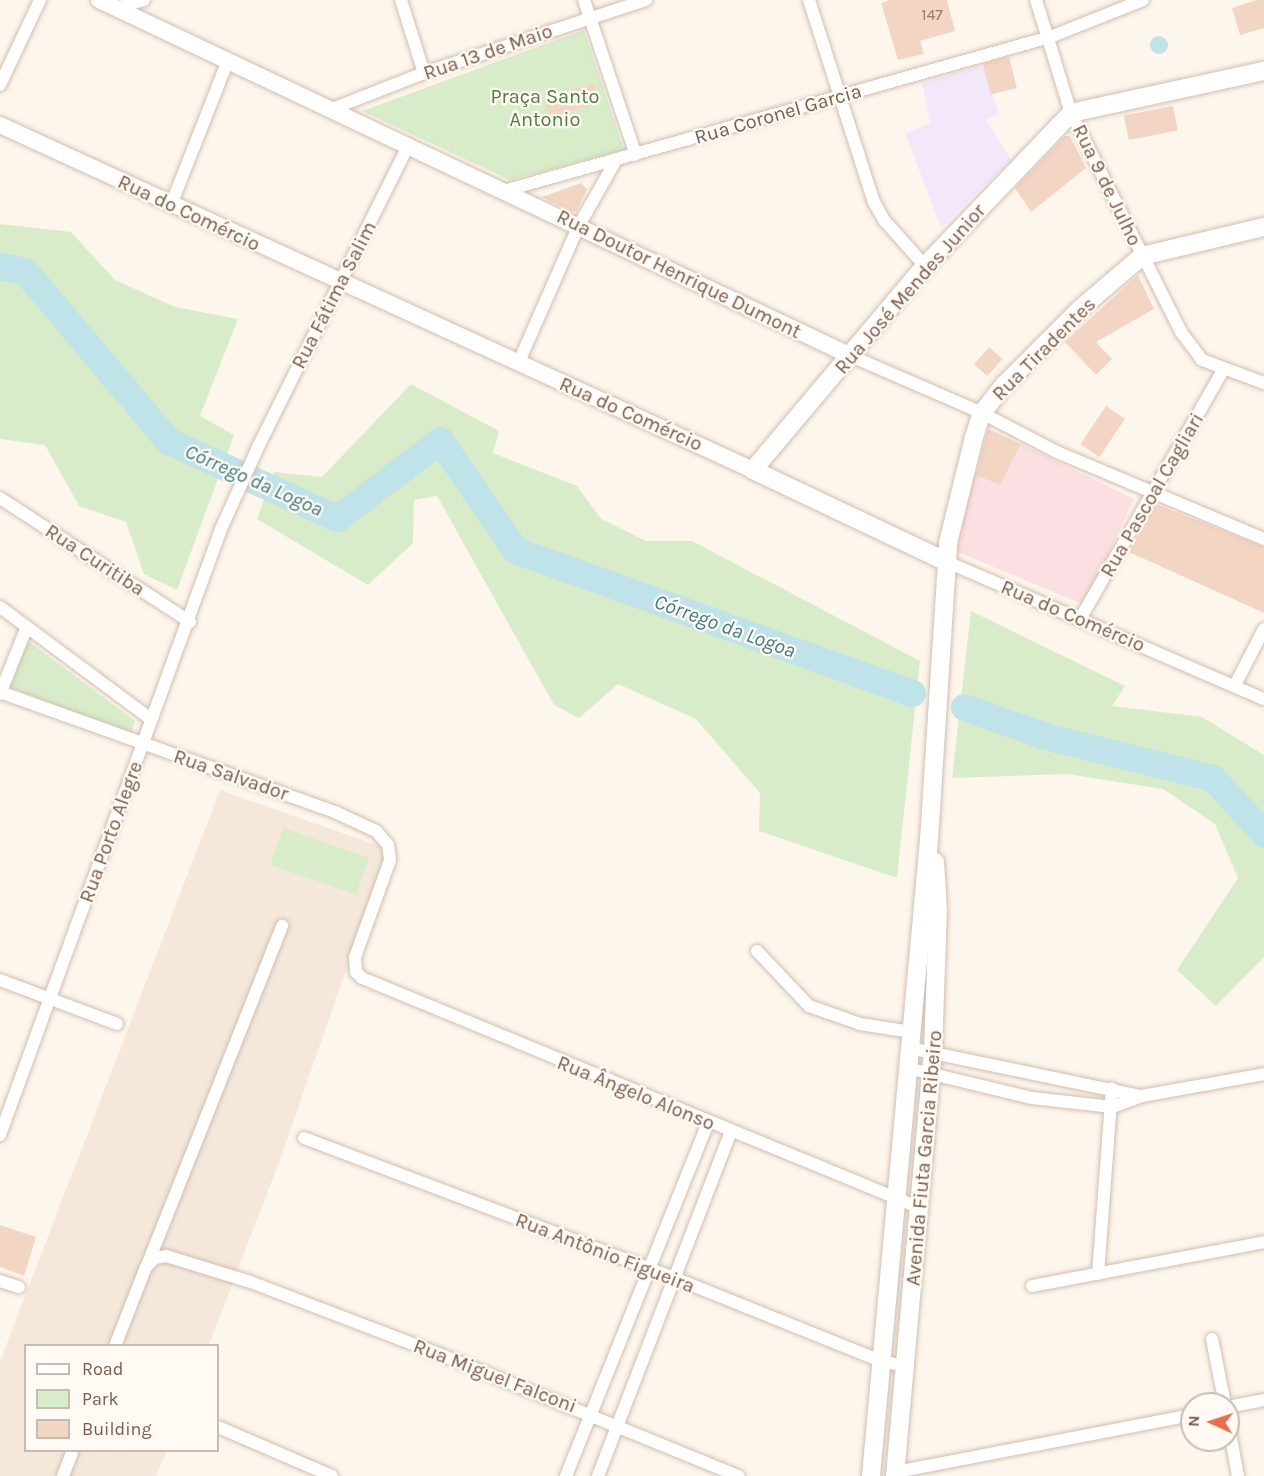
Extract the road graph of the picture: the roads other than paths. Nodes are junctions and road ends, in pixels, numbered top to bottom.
1 (40, 0) edge
2 (99, 0) edge
3 (144, 0) edge
4 (401, 0) edge
5 (585, 0) edge
6 (646, 0) edge
7 (809, 0) edge
8 (1036, 0) edge
9 (1143, 0) edge
10 (116, 8) junction
11 (590, 17) junction
12 (1050, 37) junction
13 (228, 60) junction
14 (1264, 71) edge
15 (424, 73) junction
16 (0, 85) edge
17 (838, 96) junction
18 (332, 109) junction
19 (1071, 113) junction
20 (0, 125) edge
21 (408, 144) junction
22 (636, 155) junction
23 (615, 162) junction
24 (507, 190) junction
25 (171, 205) junction
26 (578, 226) junction
27 (1264, 227) edge
28 (1142, 256) junction
29 (925, 266) junction
30 (340, 283) junction
31 (851, 356) junction
32 (518, 364) junction
33 (1223, 370) junction
34 (1264, 383) edge
35 (982, 412) junction
36 (753, 470) junction
37 (1155, 494) junction
38 (0, 498) edge
39 (221, 529) joint
40 (1264, 539) edge
41 (947, 562) junction
42 (0, 607) edge
43 (1080, 619) junction
44 (190, 622) junction
45 (26, 629) junction
46 (1264, 629) edge
47 (1235, 685) junction
48 (0, 693) edge
49 (1264, 699) edge
50 (151, 719) junction
51 (143, 744) junction
52 (929, 840) junction
53 (282, 926) dead end
54 (757, 951) dead end
55 (356, 972) joint
56 (0, 980) edge
57 (914, 998) junction
58 (49, 999) junction
59 (936, 1000) junction
60 (117, 1024) dead end
61 (910, 1040) junction
62 (933, 1052) junction
63 (907, 1068) junction
64 (1264, 1074) edge
65 (931, 1075) junction
66 (1112, 1089) junction
67 (1142, 1096) junction
68 (1112, 1107) junction
69 (708, 1123) junction
70 (731, 1132) junction
71 (0, 1135) edge
72 (304, 1138) dead end
73 (894, 1197) junction
74 (918, 1207) junction
75 (1264, 1242) edge
76 (146, 1267) junction
77 (649, 1270) junction
78 (1098, 1274) junction
79 (677, 1279) junction
80 (0, 1281) edge
81 (1032, 1286) dead end
82 (19, 1287) dead end
83 (1212, 1340) dead end
84 (116, 1344) edge
85 (879, 1360) junction
86 (907, 1367) junction
87 (1223, 1392) edge
88 (1264, 1400) edge
89 (1240, 1405) edge
90 (591, 1414) junction
91 (1180, 1417) edge
92 (219, 1427) edge
93 (620, 1427) junction
94 (72, 1452) edge
95 (1234, 1452) edge
96 (895, 1474) edge
97 (63, 1476) edge
98 (332, 1476) edge
99 (566, 1476) edge
100 (598, 1476) edge
101 (740, 1476) edge
102 (871, 1476) edge
103 (1238, 1476) edge

1 - 16 street
2 - 10 street, Rua Doutor Henrique Dumont
3 - 10 street
4 - 15 street
5 - 11 street
6 - 11 street, Rua 13 de Maio
7 - 17 street
8 - 12 street, Rua 9 de Julho
9 - 12 street, Rua Coronel Garcia
10 - 13 street, Rua Doutor Henrique Dumont
11 - 15 street, Rua 13 de Maio
11 - 22 street
12 - 17 street, Rua Coronel Garcia
12 - 19 street, Rua 9 de Julho
13 - 18 street, Rua Doutor Henrique Dumont
13 - 25 street
14 - 19 main road
15 - 18 street, Rua 13 de Maio
17 - 22 street, Rua Coronel Garcia
17 - 29 street
18 - 21 street, Rua Doutor Henrique Dumont
19 - 28 street, Rua 9 de Julho
19 - 29 main road, Rua José Mendes Junior
20 - 25 street, Rua do Comércio
21 - 24 street, Rua Doutor Henrique Dumont
21 - 30 street, Rua Fátima Salim
22 - 23 street, Rua Coronel Garcia
23 - 24 street, Rua Coronel Garcia
23 - 26 street
24 - 26 street, Rua Doutor Henrique Dumont
25 - 30 street, Rua do Comércio
26 - 31 street, Rua Doutor Henrique Dumont
26 - 32 street
27 - 28 main road
28 - 33 street, Rua 9 de Julho
28 - 35 main road, Rua Tiradentes
29 - 31 main road, Rua José Mendes Junior
30 - 32 street, Rua do Comércio
30 - 39 street, Rua Fátima Salim
31 - 35 street, Rua Doutor Henrique Dumont
31 - 36 main road, Rua José Mendes Junior
32 - 36 street, Rua do Comércio
33 - 34 street
33 - 37 street, Rua Pascoal Cagliari
35 - 37 street, Rua Doutor Henrique Dumont
35 - 41 main road, Rua Tiradentes
36 - 41 main road, Rua do Comércio
37 - 40 street, Rua Doutor Henrique Dumont
37 - 43 street, Rua Pascoal Cagliari
38 - 44 street, Rua Curitiba
39 - 44 street, Rua Porto Alegre
41 - 43 street, Rua do Comércio
41 - 52 main road, Avenida Fiuta Garcia Ribeiro
42 - 45 street
43 - 47 street, Rua do Comércio
44 - 50 street, Rua Porto Alegre
45 - 48 street
45 - 50 street
46 - 47 street
47 - 49 street, Rua do Comércio
48 - 51 street, Rua Salvador
50 - 51 street, Rua Porto Alegre
51 - 55 street, Rua Salvador
51 - 58 street, Rua Porto Alegre
52 - 57 main road, Avenida Fiuta Garcia Ribeiro
52 - 59 main road, Avenida Fiuta Garcia Ribeiro
53 - 76 street
54 - 61 street
55 - 69 street, Rua Ângelo Alonso
56 - 58 street
57 - 59 main road
57 - 61 main road, Avenida Fiuta Garcia Ribeiro
58 - 60 street
58 - 71 street, Rua Porto Alegre
59 - 62 main road, Avenida Fiuta Garcia Ribeiro
61 - 62 street
61 - 63 main road, Avenida Fiuta Garcia Ribeiro
62 - 65 main road, Avenida Fiuta Garcia Ribeiro
62 - 66 street
63 - 65 street
63 - 73 main road, Avenida Fiuta Garcia Ribeiro
64 - 67 street
65 - 68 street
65 - 74 main road, Avenida Fiuta Garcia Ribeiro
66 - 67 street
66 - 68 street
67 - 68 street
68 - 78 street
69 - 70 street, Rua Ângelo Alonso
69 - 77 street
70 - 73 street, Rua Ângelo Alonso
70 - 79 street
72 - 77 street, Rua Antônio Figueira
73 - 74 street, Rua Ângelo Alonso
73 - 85 main road, Avenida Fiuta Garcia Ribeiro
74 - 86 main road, Avenida Fiuta Garcia Ribeiro
75 - 78 street
76 - 84 street
76 - 90 street, Rua Miguel Falconi
77 - 79 street, Rua Antônio Figueira
77 - 90 street
78 - 81 street
79 - 85 street, Rua Antônio Figueira
79 - 93 street
80 - 82 street
83 - 87 street
85 - 86 street, Rua Antônio Figueira
85 - 102 main road, Avenida Fiuta Garcia Ribeiro
86 - 96 main road, Avenida Fiuta Garcia Ribeiro
88 - 89 street
90 - 93 street, Rua Miguel Falconi
90 - 99 street
91 - 96 street
92 - 98 street
93 - 100 street
93 - 101 street, Rua Miguel Falconi
94 - 97 street
95 - 103 street

